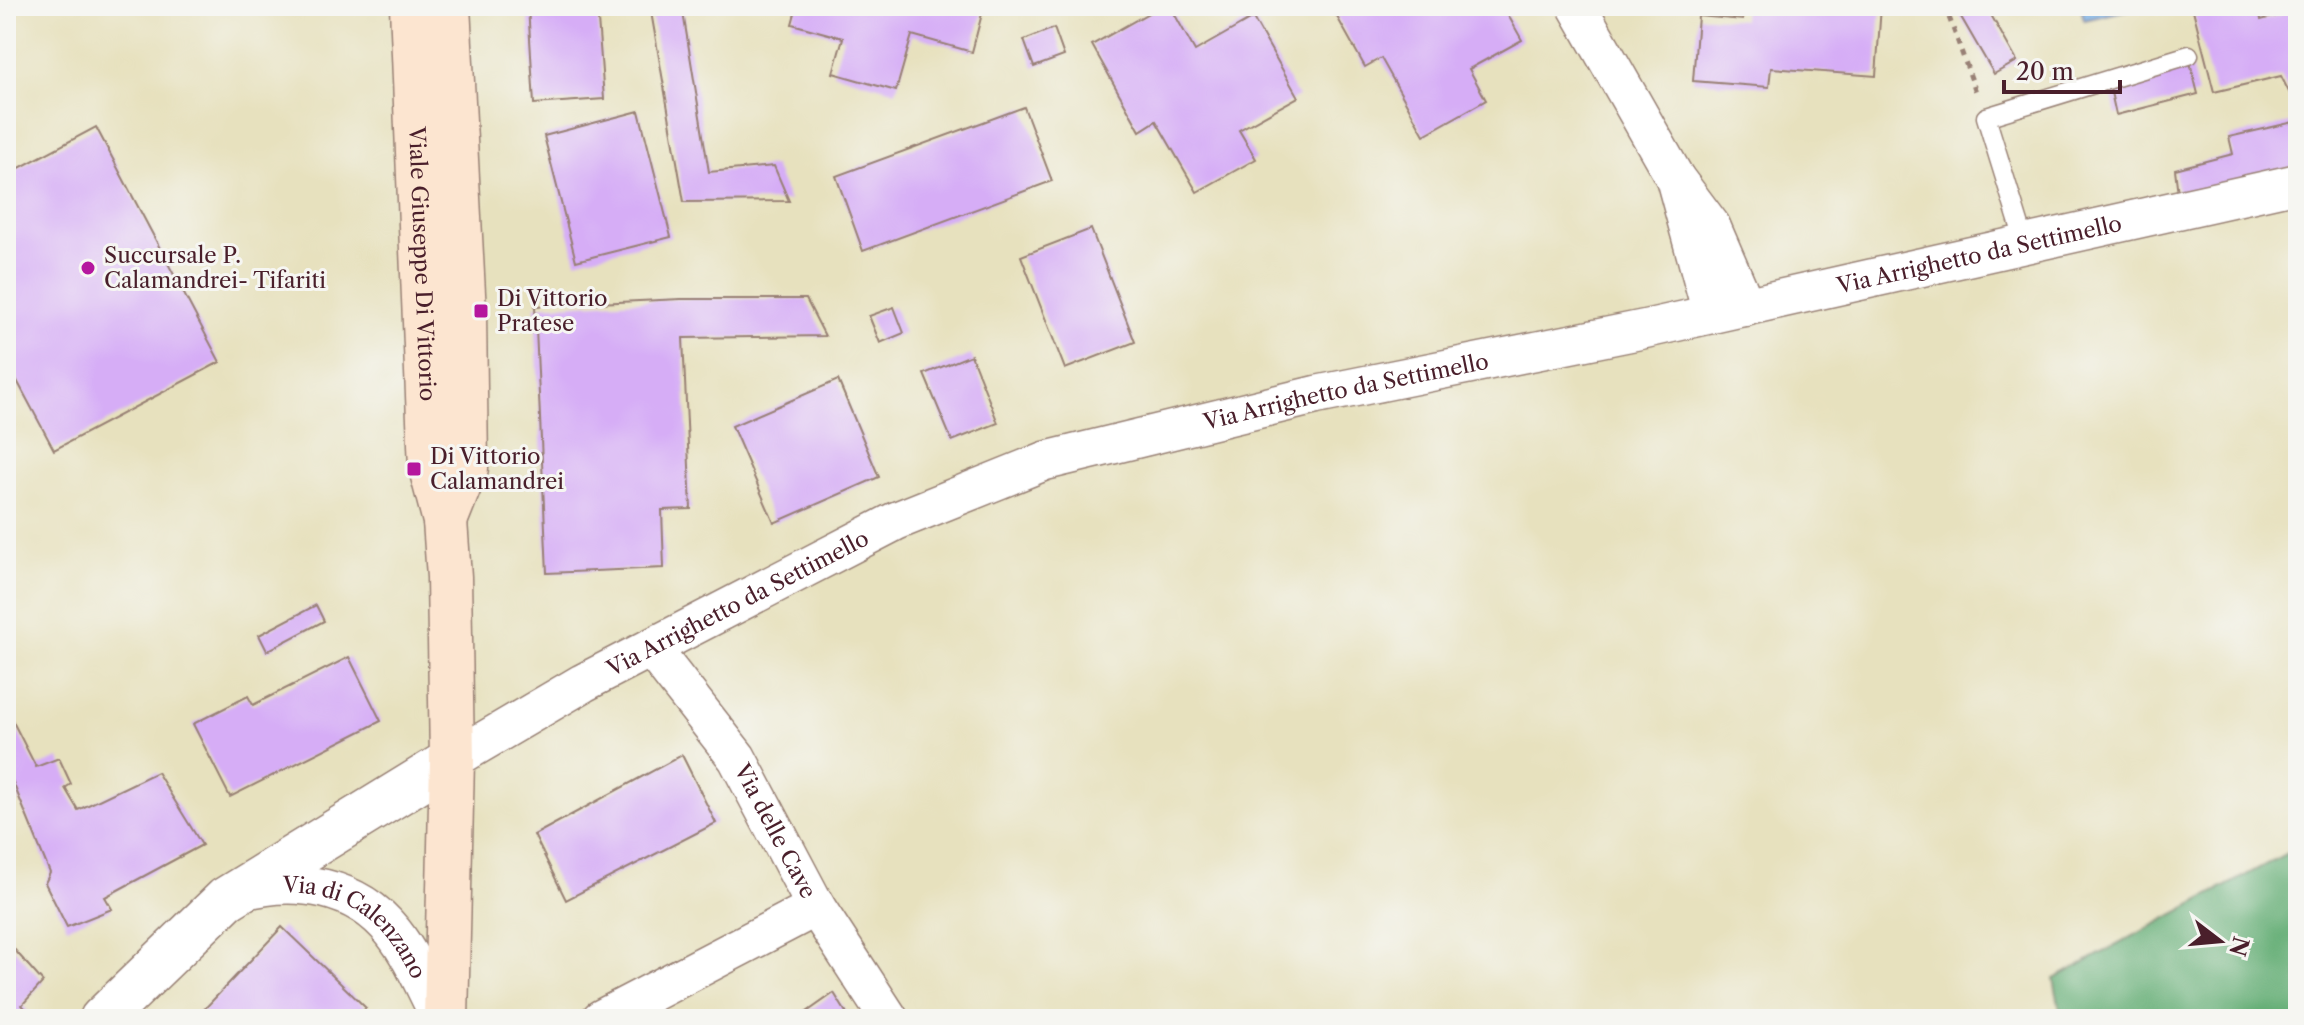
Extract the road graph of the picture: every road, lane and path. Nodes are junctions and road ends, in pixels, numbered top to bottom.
1 (412, 6) edge
2 (448, 6) edge
3 (1577, 6) edge
4 (1945, 6) edge
5 (2189, 55) dead end
6 (1986, 117) junction
7 (2298, 183) edge
8 (2026, 246) junction
9 (1729, 310) junction
10 (445, 521) junction
11 (651, 648) junction
12 (452, 760) junction
13 (239, 892) junction
14 (816, 907) junction
15 (102, 1019) edge
16 (444, 1019) edge
17 (601, 1019) edge
18 (889, 1019) edge

1 - 10 main road, Viale Giuseppe Di Vittorio
2 - 10 main road, Viale Giuseppe Di Vittorio
3 - 9 street
4 - 6 path
5 - 6 lane
6 - 8 lane
7 - 8 street, Via Arrighetto da Settimello
8 - 9 street, Via Arrighetto da Settimello
9 - 11 street, Via Arrighetto da Settimello
10 - 12 main road, Viale Giuseppe Di Vittorio
11 - 12 street, Via Arrighetto da Settimello
11 - 14 street, Via delle Cave
12 - 13 street, Via di Calenzano
12 - 16 main road, Viale Giuseppe Di Vittorio
13 - 15 street, Via di Calenzano
13 - 16 street, Via di Calenzano
14 - 17 street
14 - 18 street, Via delle Cave

